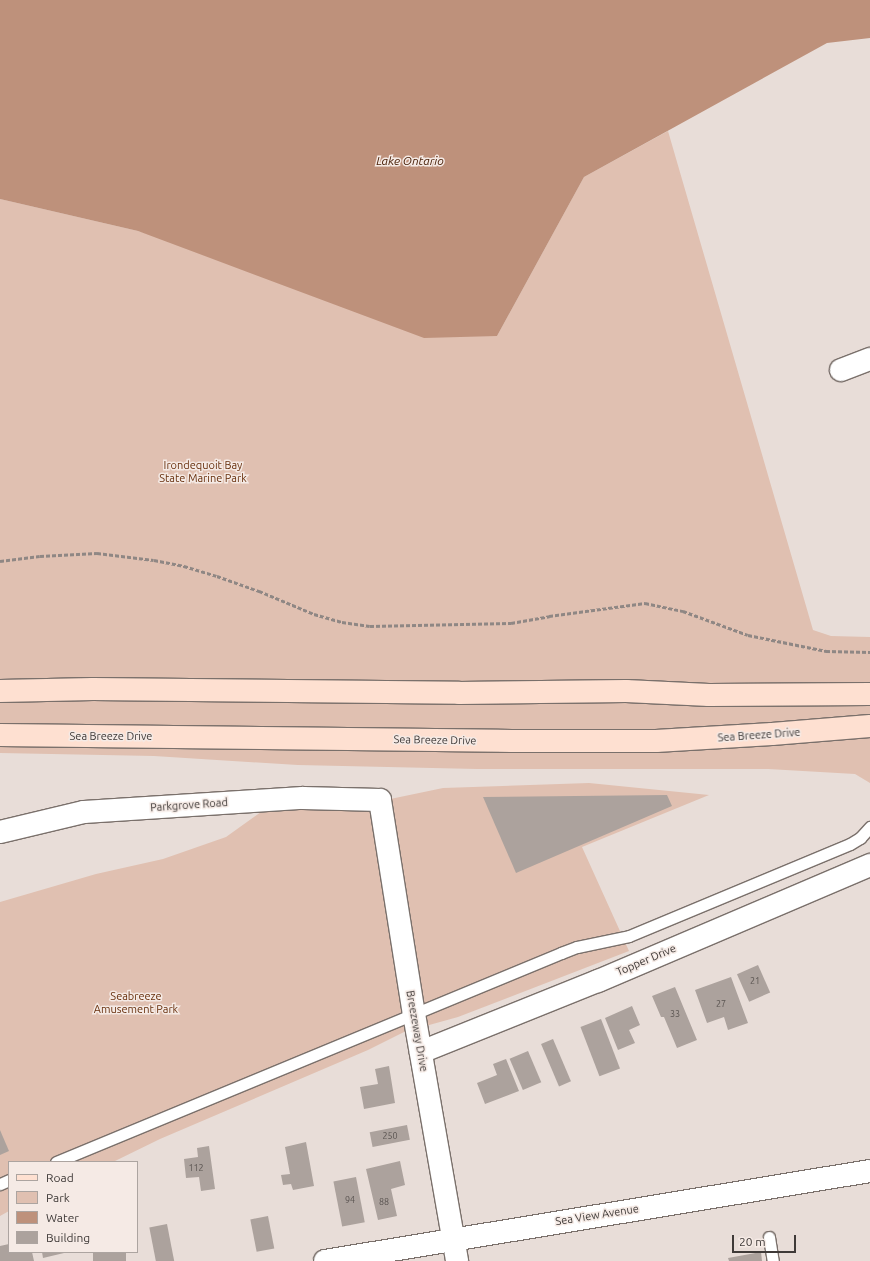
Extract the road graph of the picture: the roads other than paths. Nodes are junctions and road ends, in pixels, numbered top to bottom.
1 (870, 359) edge
2 (841, 370) dead end
3 (0, 691) edge
4 (870, 694) edge
5 (870, 727) edge
6 (0, 735) edge
7 (380, 800) joint
8 (870, 827) edge
9 (0, 832) edge
10 (870, 865) edge
11 (414, 1014) junction
12 (421, 1052) junction
13 (58, 1161) edge
14 (870, 1171) edge
15 (769, 1237) dead end
16 (453, 1239) junction
17 (325, 1261) edge
18 (457, 1261) edge
19 (773, 1261) edge

1 - 2 street
3 - 4 main road
5 - 6 main road, Sea Breeze Drive
7 - 9 street, Parkgrove Road
7 - 11 street, Breezeway Drive
8 - 11 lane
10 - 12 street, Topper Drive
11 - 12 street, Breezeway Drive
11 - 13 lane
12 - 16 street, Breezeway Drive
14 - 16 street, Sea View Avenue
15 - 19 lane
16 - 17 street, Sea View Avenue
16 - 18 street, Breezeway Drive

